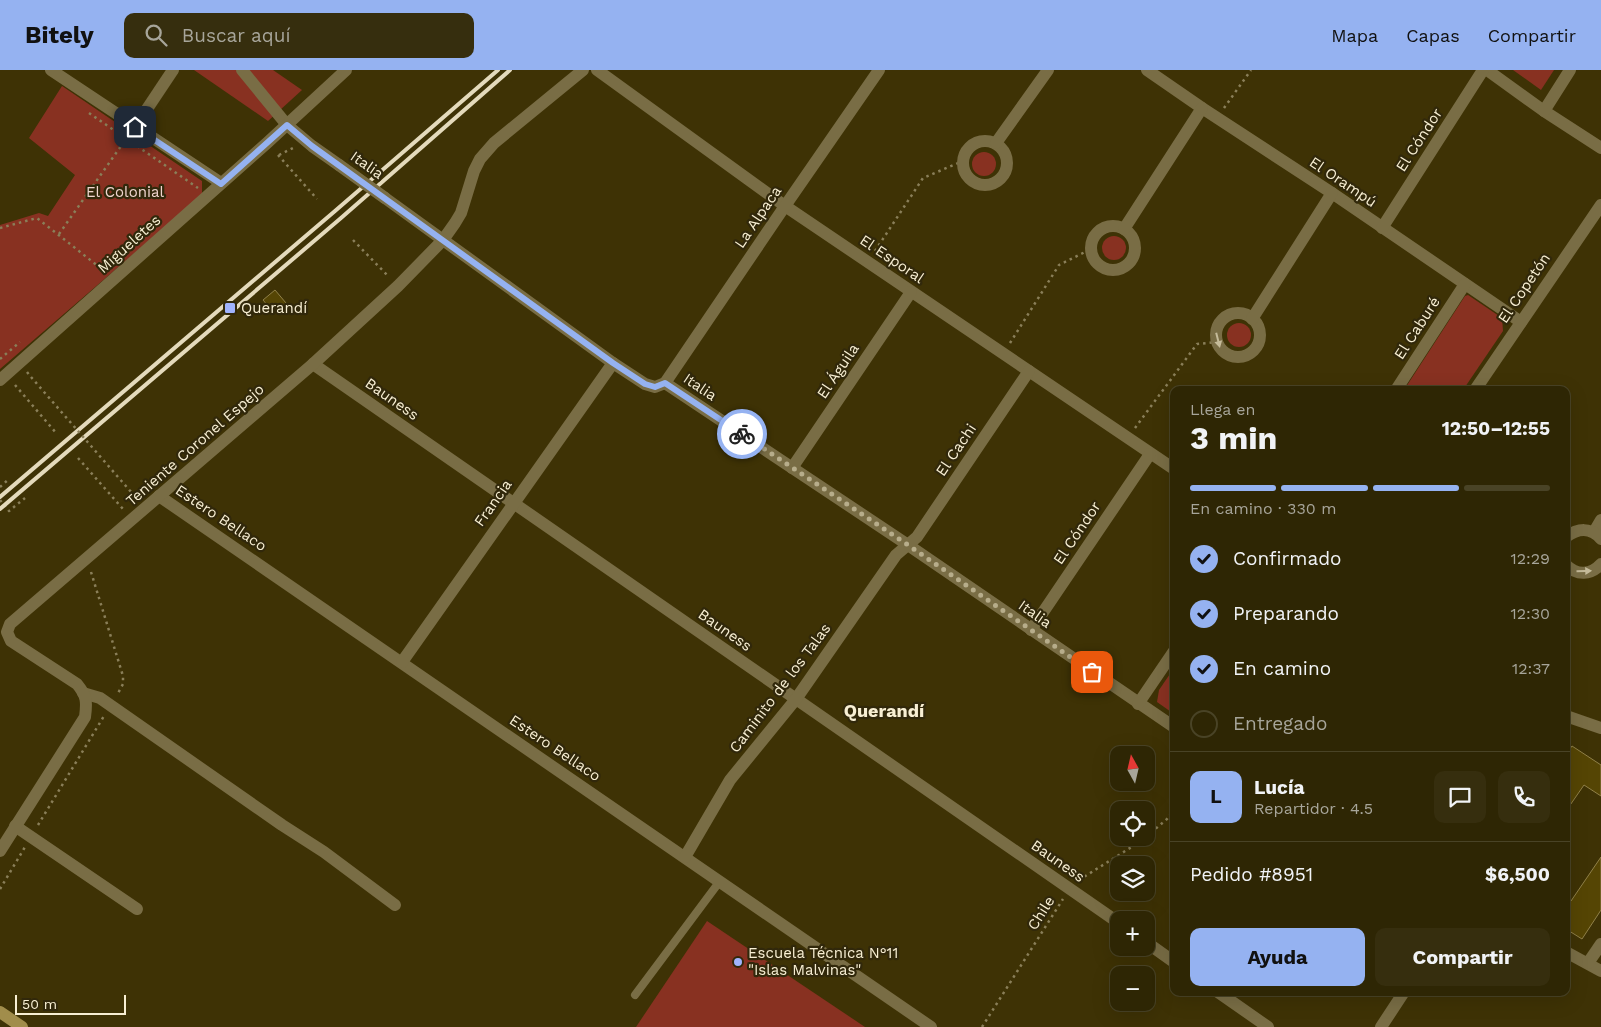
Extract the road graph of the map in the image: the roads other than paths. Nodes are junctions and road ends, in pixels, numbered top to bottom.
1 (50, 70) edge
2 (173, 70) edge
3 (242, 70) edge
4 (346, 70) edge
5 (583, 70) edge
6 (597, 70) edge
7 (879, 70) edge
8 (1048, 70) edge
9 (1147, 70) edge
10 (1483, 70) edge
11 (1487, 70) edge
12 (1570, 70) edge
13 (1202, 108) junction
14 (1544, 111) junction
15 (287, 125) junction
16 (135, 127) junction
17 (996, 144) junction
18 (1601, 148) edge
19 (221, 184) junction
20 (1332, 193) junction
21 (1601, 205) edge
22 (785, 206) junction
23 (1382, 228) junction
24 (1124, 229) junction
25 (443, 240) junction
26 (1465, 284) junction
27 (911, 292) junction
28 (1252, 319) junction
29 (1521, 322) junction
30 (613, 363) junction
31 (313, 364) junction
32 (1028, 371) junction
33 (0, 380) edge
34 (665, 383) junction
35 (1399, 386) edge
36 (1478, 386) edge
37 (1150, 454) junction
38 (1170, 467) edge
39 (792, 468) junction
40 (159, 496) junction
41 (513, 503) junction
42 (1601, 520) edge
43 (1570, 534) edge
44 (1597, 535) edge
45 (908, 545) junction
46 (1601, 564) edge
47 (1570, 568) edge
48 (1031, 630) junction
49 (1170, 657) edge
50 (402, 662) junction
51 (84, 693) junction
52 (796, 699) junction
53 (1138, 704) junction
54 (1570, 720) edge
55 (1170, 725) edge
56 (1601, 728) edge
57 (16, 826) junction
58 (0, 851) edge
59 (685, 857) junction
60 (720, 881) junction
61 (395, 906) dead end
62 (137, 909) dead end
63 (1110, 917) edge
64 (1601, 944) edge
65 (1155, 948) edge
66 (1570, 954) edge
67 (1170, 959) edge
68 (1588, 964) junction
69 (1601, 971) edge
70 (635, 995) dead end
71 (1224, 996) edge
72 (1401, 996) edge
73 (0, 1012) edge
74 (22, 1027) edge
75 (932, 1027) edge
76 (1268, 1027) edge
77 (1381, 1027) edge

1 - 16 street
2 - 16 street
3 - 15 street, Italia
4 - 15 street, Migueletes
5 - 25 street, Teniente Coronel Espejo
6 - 22 street, El Esporal
7 - 22 street, La Alpaca
8 - 17 street
9 - 13 street, El Orampú
10 - 23 street, El Cóndor
11 - 14 street
12 - 14 street
13 - 20 street, El Orampú
13 - 24 street
14 - 18 street
15 - 19 street, Migueletes
15 - 25 street, Italia, bridge
16 - 19 street
17 - 17 street
19 - 33 street, Migueletes
20 - 23 street, El Orampú
20 - 28 street
21 - 29 street, El Copetón
22 - 27 street, El Esporal
22 - 34 street, La Alpaca
23 - 26 street, El Orampú
24 - 24 street
25 - 30 street, Italia
25 - 31 street, Teniente Coronel Espejo
26 - 29 street, El Orampú
26 - 35 street, El Caburé
27 - 32 street, El Esporal
27 - 39 street, El Águila
28 -> 28 street
29 - 36 street, El Copetón
30 - 34 street, Italia
30 - 41 street, Francia
31 - 40 street, Teniente Coronel Espejo
31 - 41 street, Bauness
32 - 37 street, El Esporal
32 - 45 street, El Cachi
34 - 39 street, Italia
37 - 38 street, El Esporal
37 - 48 street, El Cóndor
39 - 45 street, Italia
40 - 50 street, Estero Bellaco
40 - 51 street, Teniente Coronel Espejo
41 - 50 street, Francia
41 - 52 street, Bauness
42 - 44 street
43 - 44 street
45 - 48 street, Italia
45 - 52 street, Caminito de los Talas
47 -> 46 street
48 - 53 street, Italia
49 - 53 street
50 - 59 street, Estero Bellaco
51 - 57 street
51 - 61 street
52 - 59 street, Caminito de los Talas
52 - 63 street, Bauness
53 - 55 street, Italia
54 - 56 street
57 - 58 street
57 - 62 street
59 - 60 street, Estero Bellaco
60 - 70 lane
60 - 75 street, Estero Bellaco
64 - 68 street
65 - 67 street
66 - 68 street
68 - 69 street
71 - 76 street
72 - 77 street
73 - 74 main road

